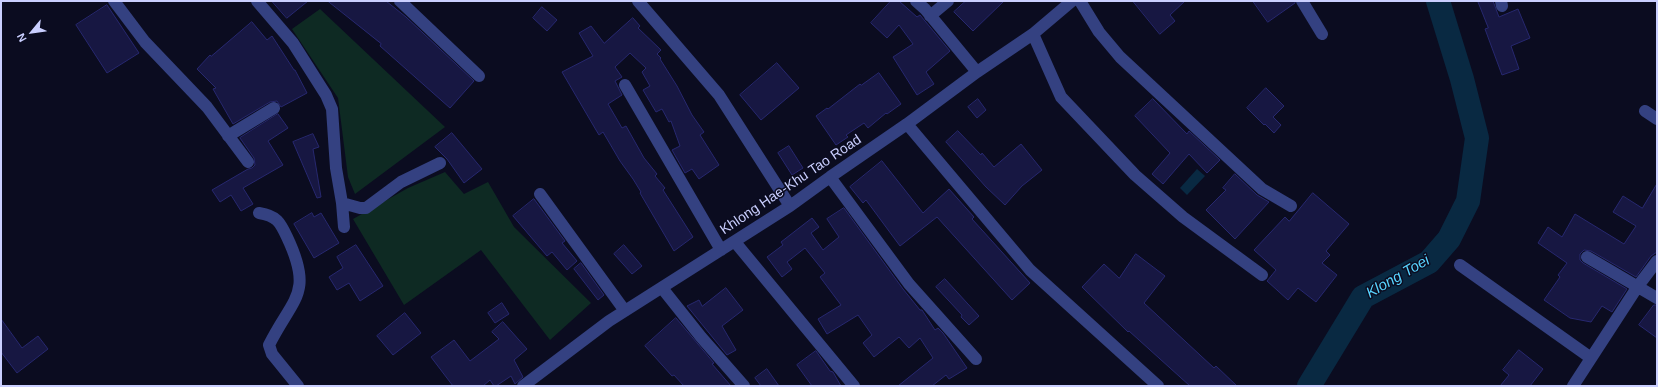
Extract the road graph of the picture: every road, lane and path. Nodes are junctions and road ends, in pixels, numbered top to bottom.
1 (114, 1) edge
2 (257, 1) edge
3 (400, 1) edge
4 (638, 1) edge
5 (916, 1) edge
6 (948, 1) edge
7 (1072, 1) edge
8 (1080, 1) edge
9 (1302, 1) edge
10 (930, 16) junction
11 (1033, 34) junction
12 (1322, 34) dead end
13 (977, 72) junction
14 (479, 76) dead end
15 (625, 85) dead end
16 (274, 108) dead end
17 (1645, 111) dead end
18 (1657, 119) edge
19 (907, 124) junction
20 (228, 136) junction
21 (248, 162) dead end
22 (440, 163) dead end
23 (830, 177) junction
24 (540, 194) dead end
25 (342, 203) junction
26 (790, 206) junction
27 (1291, 206) dead end
28 (259, 213) dead end
29 (344, 227) dead end
30 (735, 242) junction
31 (720, 250) junction
32 (1588, 257) dead end
33 (1657, 261) edge
34 (1460, 265) dead end
35 (1262, 275) dead end
36 (1638, 286) junction
37 (662, 288) junction
38 (1657, 298) edge
39 (625, 311) junction
40 (1591, 358) junction
41 (976, 359) dead end
42 (298, 386) edge
43 (523, 386) edge
44 (744, 386) edge
45 (854, 386) edge
46 (1158, 386) edge
47 (1573, 386) edge

1 - 20 street
2 - 25 street
3 - 14 street
4 - 26 street
5 - 10 street
6 - 10 street
7 - 11 street, Khlong Hae-Khu Tao Road
8 - 27 street
9 - 12 street
10 - 13 street
11 - 13 street, Khlong Hae-Khu Tao Road
11 - 35 street
13 - 19 street, Khlong Hae-Khu Tao Road
15 - 31 street
16 - 20 street
17 - 18 street
19 - 23 street, Khlong Hae-Khu Tao Road
19 - 46 street
20 - 21 street
22 - 25 street
23 - 26 street, Khlong Hae-Khu Tao Road
23 - 41 street
24 - 39 street
25 - 29 street
26 - 30 street, Khlong Hae-Khu Tao Road
28 - 42 street
30 - 31 street, Khlong Hae-Khu Tao Road
30 - 45 street
31 - 37 street, Khlong Hae-Khu Tao Road
32 - 36 street
33 - 36 street
34 - 40 street
36 - 38 street
36 - 40 street
37 - 39 street, Khlong Hae-Khu Tao Road
37 - 44 street
39 - 43 street, Khlong Hae-Khu Tao Road
40 - 47 street

